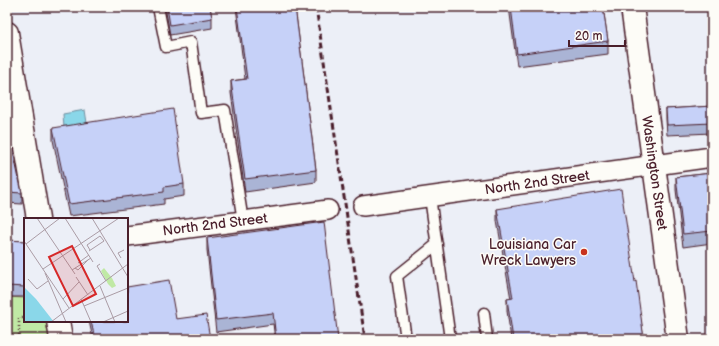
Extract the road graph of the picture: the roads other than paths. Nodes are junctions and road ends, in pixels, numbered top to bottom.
1 (158, 7) edge
2 (632, 7) edge
3 (7, 33) edge
4 (16, 138) edge
5 (712, 157) edge
6 (654, 165) junction
7 (430, 197) junction
8 (363, 206) dead end
9 (328, 210) dead end
10 (38, 218) edge
11 (243, 221) junction
12 (128, 236) edge
13 (437, 244) junction
14 (484, 313) dead end
15 (58, 322) edge
16 (61, 339) edge
17 (406, 339) edge
18 (450, 339) edge
19 (487, 339) edge
20 (678, 339) edge

1 - 11 lane
2 - 6 street, Washington Street
3 - 4 street
4 - 10 street
5 - 6 street, North 2nd Street
6 - 7 street, North 2nd Street
6 - 20 street, Washington Street
7 - 8 street, North 2nd Street
7 - 13 lane
9 - 11 street, North 2nd Street
11 - 12 street, North 2nd Street
13 - 17 lane
13 - 18 lane
14 - 19 lane
15 - 16 street

